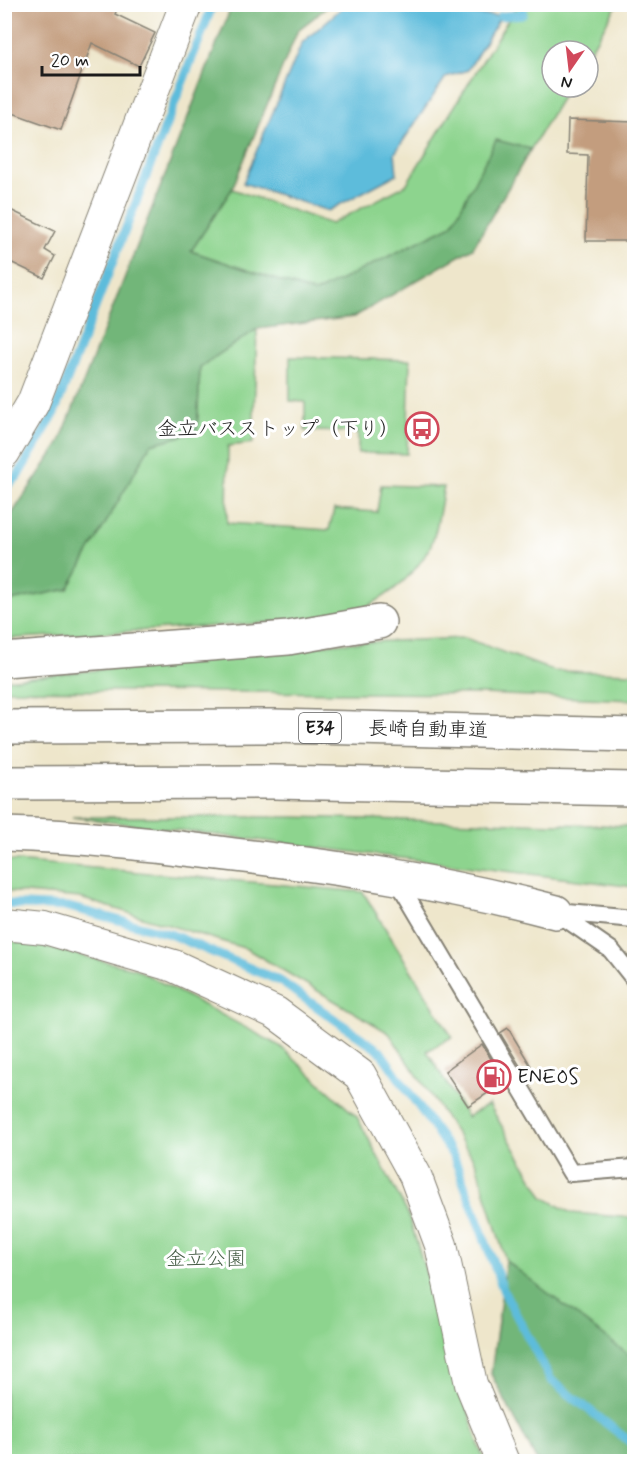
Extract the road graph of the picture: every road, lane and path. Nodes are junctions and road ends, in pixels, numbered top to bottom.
1 (186, 4) edge
2 (4, 452) edge
3 (379, 622) dead end
4 (4, 660) edge
5 (4, 727) edge
6 (634, 735) edge
7 (4, 783) edge
8 (634, 789) edge
9 (4, 834) edge
10 (395, 877) junction
11 (556, 912) junction
12 (634, 919) edge
13 (4, 924) edge
14 (634, 980) edge
15 (634, 1168) edge
16 (502, 1461) edge

1 - 2 street
3 - 4 highway
5 - 6 highway, 長崎自動車道 / E34
7 - 8 highway
9 - 10 highway
10 - 11 highway
10 - 15 lane
11 - 12 lane
11 - 14 lane
13 - 16 street

